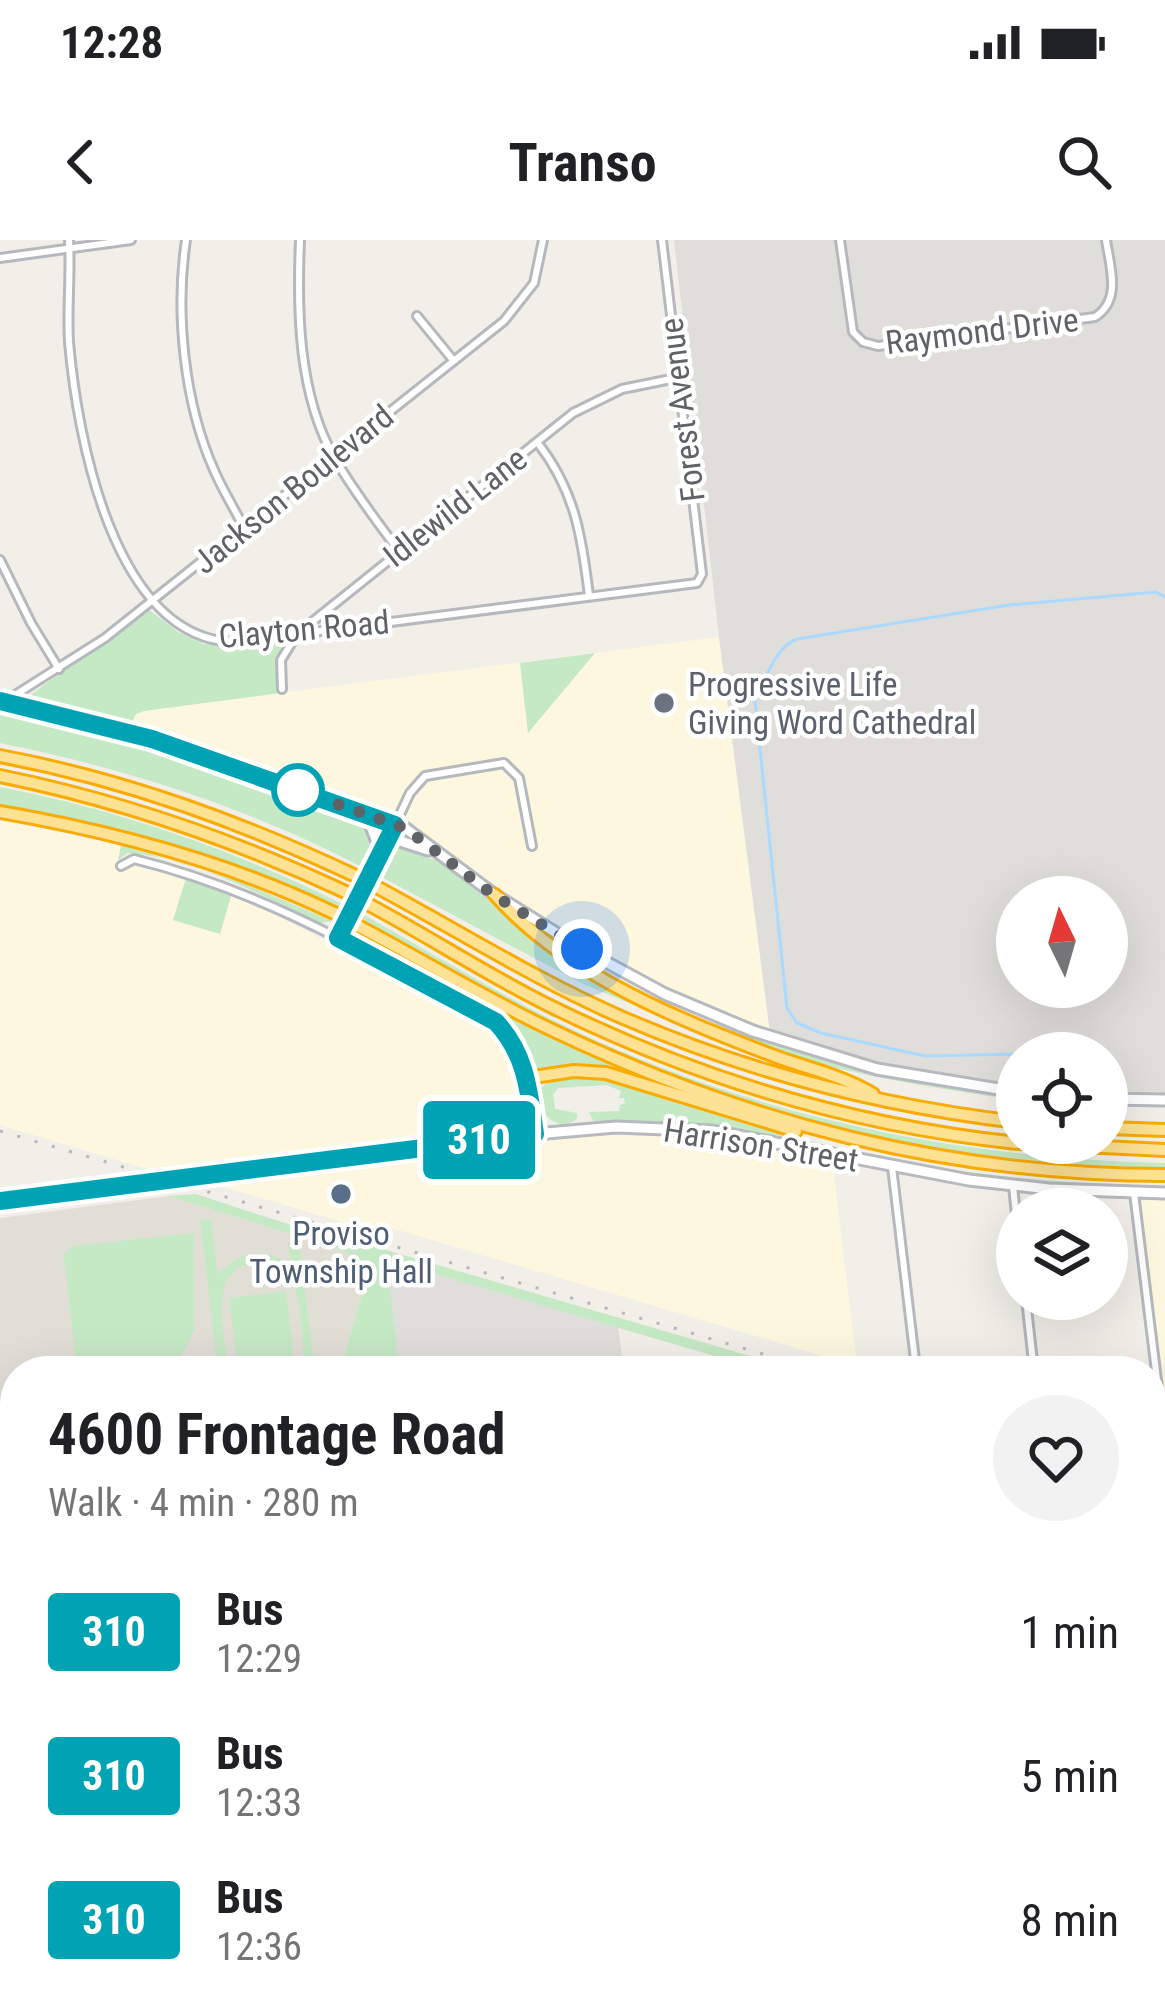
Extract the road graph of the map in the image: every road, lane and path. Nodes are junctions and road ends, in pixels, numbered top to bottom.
1 (131, 240) edge
2 (186, 240) edge
3 (300, 240) edge
4 (543, 240) edge
5 (662, 240) edge
6 (840, 240) edge
7 (1106, 240) edge
8 (69, 244) edge
9 (0, 257) edge
10 (417, 316) dead end
11 (453, 360) junction
12 (678, 378) junction
13 (537, 442) junction
14 (334, 457) junction
15 (244, 527) junction
16 (399, 551) junction
17 (0, 560) edge
18 (700, 580) joint
19 (589, 596) junction
20 (151, 601) junction
21 (297, 634) junction
22 (59, 669) junction
23 (282, 689) dead end
24 (2, 702) edge
25 (0, 756) edge
26 (0, 776) edge
27 (0, 812) edge
28 (367, 816) junction
29 (395, 825) junction
30 (388, 837) junction
31 (532, 846) dead end
32 (381, 851) junction
33 (121, 866) dead end
34 (459, 868) junction
35 (495, 896) junction
36 (338, 938) junction
37 (527, 1078) junction
38 (996, 1089) edge
39 (1128, 1099) edge
40 (1165, 1100) edge
41 (886, 1101) junction
42 (996, 1119) edge
43 (1128, 1128) edge
44 (1162, 1129) edge
45 (815, 1130) junction
46 (535, 1134) junction
47 (996, 1139) edge
48 (1128, 1148) edge
49 (1165, 1150) edge
50 (892, 1166) junction
51 (1165, 1175) edge
52 (1013, 1186) joint
53 (1135, 1193) junction
54 (1165, 1193) edge
55 (0, 1201) edge
56 (1028, 1320) edge
57 (920, 1356) edge
58 (1032, 1356) edge
59 (1150, 1356) edge

1 - 8 street
2 - 15 street
3 - 14 street
4 - 11 street, Jackson Boulevard
5 - 12 street, Forest Avenue
6 - 7 street, Raymond Drive
8 - 9 street
8 - 20 street, Clayton Road
10 - 11 street
11 - 14 street, Jackson Boulevard
12 - 13 street, Idlewild Lane
12 - 18 street, Forest Avenue
13 - 16 street, Idlewild Lane
13 - 19 street
14 - 15 street, Jackson Boulevard
14 - 16 street
15 - 20 street, Jackson Boulevard
16 - 21 street, Idlewild Lane
17 - 22 street
18 - 19 street, Clayton Road
19 - 21 street, Clayton Road
20 - 21 street, Clayton Road
20 - 22 street, Jackson Boulevard
21 - 23 street
22 - 24 street, Jackson Boulevard
24 - 28 main road
25 - 41 highway
26 - 47 highway
27 - 45 highway, bridge
28 - 29 main road
28 - 32 main road
29 - 30 main road
29 - 31 street
29 - 34 main road
30 - 32 main road
30 - 34 main road
32 - 36 main road
33 - 36 street
34 - 35 main road
35 - 38 main road
35 - 41 highway
36 - 37 main road
37 - 45 highway
37 - 46 main road
39 - 40 main road
41 - 42 highway
43 - 44 highway
45 - 51 highway
46 - 50 main road, Harrison Street
46 - 55 main road, Harrison Street
48 - 49 highway
50 - 52 main road, Harrison Street
50 - 57 street
52 - 53 main road, Harrison Street
53 - 54 main road, Harrison Street
53 - 59 street
56 - 58 street

